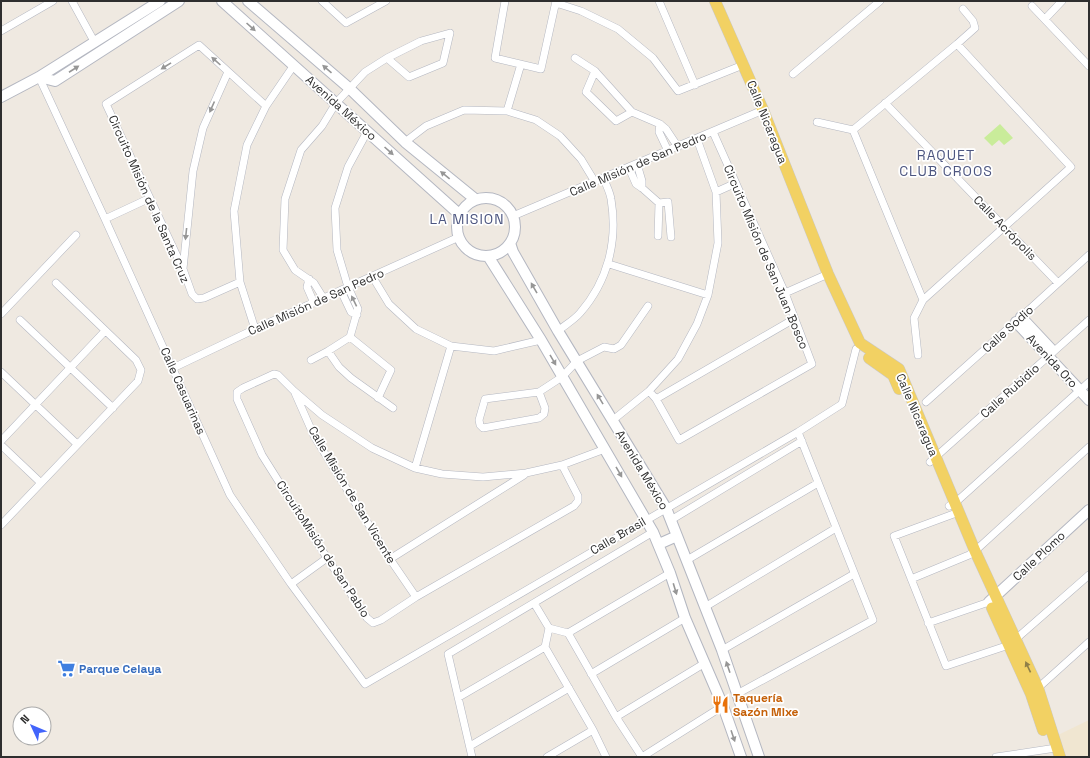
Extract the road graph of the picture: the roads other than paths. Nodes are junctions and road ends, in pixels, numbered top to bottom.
1 (53, 1) edge
2 (72, 1) edge
3 (160, 1) edge
4 (179, 1) edge
5 (222, 1) edge
6 (248, 1) edge
7 (322, 1) edge
8 (386, 1) edge
9 (505, 1) edge
10 (659, 1) edge
11 (710, 1) edge
12 (715, 1) edge
13 (880, 1) edge
14 (1062, 1) edge
15 (556, 2) edge
16 (1032, 6) dead end
17 (963, 9) dead end
18 (1045, 19) junction
19 (1, 31) edge
20 (95, 43) junction
21 (958, 44) junction
22 (387, 58) junction
23 (575, 58) dead end
24 (521, 64) junction
25 (294, 65) junction
26 (740, 66) junction
27 (1089, 66) edge
28 (595, 71) junction
29 (228, 72) junction
30 (793, 74) dead end
31 (39, 77) junction
32 (695, 85) junction
33 (349, 88) junction
34 (1, 97) edge
35 (336, 103) junction
36 (885, 103) junction
37 (266, 106) junction
38 (507, 111) junction
39 (632, 112) junction
40 (760, 112) junction
41 (817, 122) dead end
42 (660, 124) junction
43 (852, 130) junction
44 (368, 132) junction
45 (713, 132) junction
46 (697, 139) junction
47 (405, 142) junction
48 (678, 147) junction
49 (668, 152) junction
50 (637, 164) junction
51 (629, 168) junction
52 (604, 178) junction
53 (595, 182) junction
54 (736, 184) junction
55 (642, 188) junction
56 (716, 192) junction
57 (150, 198) junction
58 (475, 199) junction
59 (659, 203) junction
60 (459, 214) junction
61 (514, 216) junction
62 (105, 219) junction
63 (1004, 227) junction
64 (76, 235) dead end
65 (459, 237) junction
66 (510, 243) junction
67 (1089, 255) edge
68 (488, 256) junction
69 (609, 264) junction
70 (182, 269) junction
71 (826, 275) junction
72 (372, 276) junction
73 (309, 279) junction
74 (240, 282) junction
75 (56, 283) dead end
76 (1058, 283) junction
77 (345, 289) junction
78 (785, 293) junction
79 (708, 295) junction
80 (324, 299) junction
81 (923, 300) junction
82 (314, 303) junction
83 (648, 306) dead end
84 (1, 314) edge
85 (794, 319) junction
86 (1019, 319) junction
87 (20, 320) dead end
88 (1089, 320) edge
89 (255, 329) junction
90 (558, 330) junction
91 (105, 331) junction
92 (350, 337) junction
93 (541, 340) junction
94 (451, 346) junction
95 (858, 346) junction
96 (328, 351) junction
97 (1051, 354) junction
98 (918, 355) dead end
99 (311, 360) dead end
100 (577, 361) junction
101 (70, 367) junction
102 (173, 368) junction
103 (1, 372) edge
104 (562, 377) junction
105 (1086, 387) edge
106 (649, 390) junction
107 (294, 391) junction
108 (539, 392) junction
109 (378, 398) junction
110 (656, 399) junction
111 (1089, 400) edge
112 (926, 402) dead end
113 (35, 404) junction
114 (113, 408) junction
115 (393, 408) dead end
116 (613, 420) junction
117 (798, 432) junction
118 (1, 441) edge
119 (802, 441) junction
120 (77, 444) junction
121 (1, 445) edge
122 (1089, 448) edge
123 (605, 450) junction
124 (933, 459) junction
125 (562, 465) junction
126 (415, 468) junction
127 (526, 473) junction
128 (40, 482) junction
129 (818, 483) junction
130 (666, 508) junction
131 (954, 509) junction
132 (1089, 510) edge
133 (646, 519) junction
134 (671, 520) junction
135 (1, 525) edge
136 (836, 528) junction
137 (653, 532) junction
138 (677, 536) junction
139 (659, 544) junction
140 (972, 553) junction
141 (327, 558) junction
142 (390, 559) junction
143 (687, 560) junction
144 (670, 573) junction
145 (854, 574) junction
146 (1089, 575) edge
147 (911, 579) junction
148 (291, 584) junction
149 (416, 597) junction
150 (992, 599) junction
151 (534, 603) junction
152 (705, 607) junction
153 (685, 618) junction
154 (928, 623) junction
155 (549, 628) junction
156 (568, 633) junction
157 (1012, 642) junction
158 (1089, 642) edge
159 (545, 646) junction
160 (722, 650) junction
161 (705, 663) junction
162 (591, 674) junction
163 (365, 684) joint
164 (569, 688) junction
165 (1038, 688) junction
166 (737, 694) junction
167 (459, 697) junction
168 (723, 706) junction
169 (616, 717) junction
170 (593, 730) junction
171 (470, 746) junction
172 (1054, 753) edge
173 (472, 757) edge
174 (547, 757) edge
175 (606, 757) edge
176 (642, 757) edge
177 (741, 757) edge
178 (759, 757) edge
179 (996, 757) edge

1 - 19 street
2 - 20 street
3 - 20 street
31 -> 4 street
5 -> 25 street, Avenida México
33 -> 6 street, Avenida México
7 - 8 street
9 - 24 street
10 - 32 street
11 - 26 main road, Calle Nicaragua
12 - 26 main road, Calle Nicaragua
13 - 30 street
14 - 18 street
15 - 24 street
15 - 32 street
16 - 18 street
17 - 21 street
18 - 27 street
20 - 31 street
21 - 36 street
21 - 63 street
22 - 22 street
22 - 33 street
23 - 28 street
24 - 38 street
25 - 35 street, Avenida México
25 - 37 street
26 - 32 street
26 - 40 main road, Calle Nicaragua
28 - 39 street
28 - 39 street
29 - 37 street, Circuito Misión de la Santa Cruz
29 -> 57 street, Circuito Misión de la Santa Cruz
29 -> 70 street
31 - 34 street
31 - 62 street, Calle Casuarinas
33 - 35 street
33 - 47 street, Avenida México
35 - 44 street, Avenida México
35 - 73 street
36 - 43 street
36 - 63 street, Calle Acrópolis
37 - 74 street
38 - 47 street
38 - 53 street
39 - 42 street
40 - 45 street, Calle Misión de San Pedro
40 - 71 main road, Calle Nicaragua
41 - 43 street
42 - 48 street
42 - 49 street
43 - 81 street
44 -> 60 street, Avenida México
44 - 77 street
45 - 46 street, Calle Misión de San Pedro
45 - 54 street, Circuito Misión de San Juan Bosco
46 - 48 street, Calle Misión de San Pedro
46 - 56 street
58 -> 47 street, Avenida México
48 - 49 street, Calle Misión de San Pedro
49 - 50 street, Calle Misión de San Pedro
50 - 51 street, Calle Misión de San Pedro
50 - 55 street
51 - 52 street, Calle Misión de San Pedro
51 - 55 street
52 - 53 street, Calle Misión de San Pedro
52 - 69 street
53 - 61 street, Calle Misión de San Pedro
54 - 56 street
54 - 78 street, Circuito Misión de San Juan Bosco
55 - 59 street
56 - 79 street
57 - 62 street
57 - 70 street, Circuito Misión de la Santa Cruz
58 - 60 street
58 - 61 street
59 - 59 street
60 - 65 street
61 - 66 street
62 - 102 street, Calle Casuarinas
63 - 76 street, Calle Acrópolis
63 - 81 street
64 - 84 street
65 - 68 street
65 - 72 street, Calle Misión de San Pedro
66 - 68 street
90 -> 66 street, Avenida México
67 - 76 street, Calle Sodio
68 - 93 street, Avenida México
69 - 79 street
69 - 90 street
70 - 74 street, Circuito Misión de la Santa Cruz
71 - 78 street
71 - 95 main road, Calle Nicaragua
72 - 77 street, Calle Misión de San Pedro
72 - 94 street
73 - 80 street
73 - 82 street
74 - 89 street
75 - 91 street
76 - 86 street, Calle Sodio
77 - 80 street, Calle Misión de San Pedro
77 - 92 street
78 - 85 street, Circuito Misión de San Juan Bosco
79 - 106 street
80 - 82 street, Calle Misión de San Pedro
81 - 98 street
82 - 89 street, Calle Misión de San Pedro
83 - 100 street
85 - 110 street
85 - 110 street, Circuito Misión de San Juan Bosco
86 - 97 street, Avenida Oro
86 - 112 street, Calle Sodio
87 - 101 street
88 - 97 street, Calle Rubidio
89 - 102 street, Calle Misión de San Pedro
90 - 100 street, Avenida México
91 - 101 street
91 - 114 street
92 - 96 street
92 - 109 street
93 - 94 street
93 -> 104 street, Avenida México
94 - 126 street
95 - 117 street, Calle Brasil
95 - 124 main road, Calle Nicaragua
96 - 99 street
96 - 109 street
97 - 105 street, Avenida Oro
97 - 124 street, Calle Rubidio
100 - 104 street
116 -> 100 street, Avenida México
101 - 113 street
101 - 114 street
102 - 148 street, Calle Casuarinas
103 - 113 street
104 - 108 street
104 - 123 street, Avenida México
105 - 111 street, Avenida Oro
105 - 131 street
106 - 110 street, Circuito Misión de San Juan Bosco
106 - 116 street
107 - 126 street
107 - 141 street, CircuitoMisión de San Pablo
107 - 142 street, Calle Misión de San Vicente
108 - 108 street
109 - 115 street
113 - 118 street
113 - 120 street
114 - 120 street
116 - 130 street, Avenida México
117 - 119 street
117 - 130 street, Calle Brasil
119 - 129 street
119 - 134 street
120 - 128 street
121 - 128 street
122 - 140 street
123 - 125 street
123 -> 133 street, Avenida México
124 - 131 main road, Calle Nicaragua
125 - 127 street
125 - 149 street, CircuitoMisión de San Pablo
126 - 127 street
127 - 142 street
128 - 135 street
129 - 136 street
129 - 143 street
130 - 133 street, Calle Brasil
130 - 134 street, Avenida México
131 - 140 main road, Calle Nicaragua
131 - 147 street
132 - 150 street, Calle Plomo
133 - 137 street, Avenida México
133 - 163 street, Calle Brasil
134 - 138 street, Avenida México
136 - 145 street
136 - 152 street
137 - 139 street, Avenida México
137 - 151 street
138 - 139 street
138 - 143 street, Avenida México
139 - 144 street, Avenida México
140 - 147 street
140 - 150 main road, Calle Nicaragua
141 - 148 street
141 - 149 street, CircuitoMisión de San Pablo
142 - 149 street, Calle Misión de San Vicente
143 - 152 street, Avenida México
144 -> 153 street, Avenida México
144 - 156 street
145 - 160 street
145 - 166 street
146 - 157 street
147 - 154 street
148 - 163 street, Calle Casuarinas
150 - 154 street
150 - 157 main road, Calle Nicaragua
151 - 155 street
151 - 167 street
152 - 160 street, Avenida México
153 - 161 street, Avenida México
153 - 162 street
154 - 157 street
155 - 156 street
155 - 159 street
156 - 162 street
165 -> 157 main road, Calle Nicaragua
157 - 172 main road, Calle Nicaragua
158 - 165 street
159 - 164 street
159 - 167 street
166 -> 160 street, Avenida México
161 - 168 street, Avenida México
161 - 169 street
162 - 169 street
164 - 170 street
164 - 171 street
165 - 172 main road, Calle Nicaragua
166 - 178 street, Avenida México
167 - 171 street
168 - 176 street
168 -> 177 street, Avenida México
169 - 176 street
170 - 174 street
170 - 175 street
171 - 173 street
172 - 179 street

